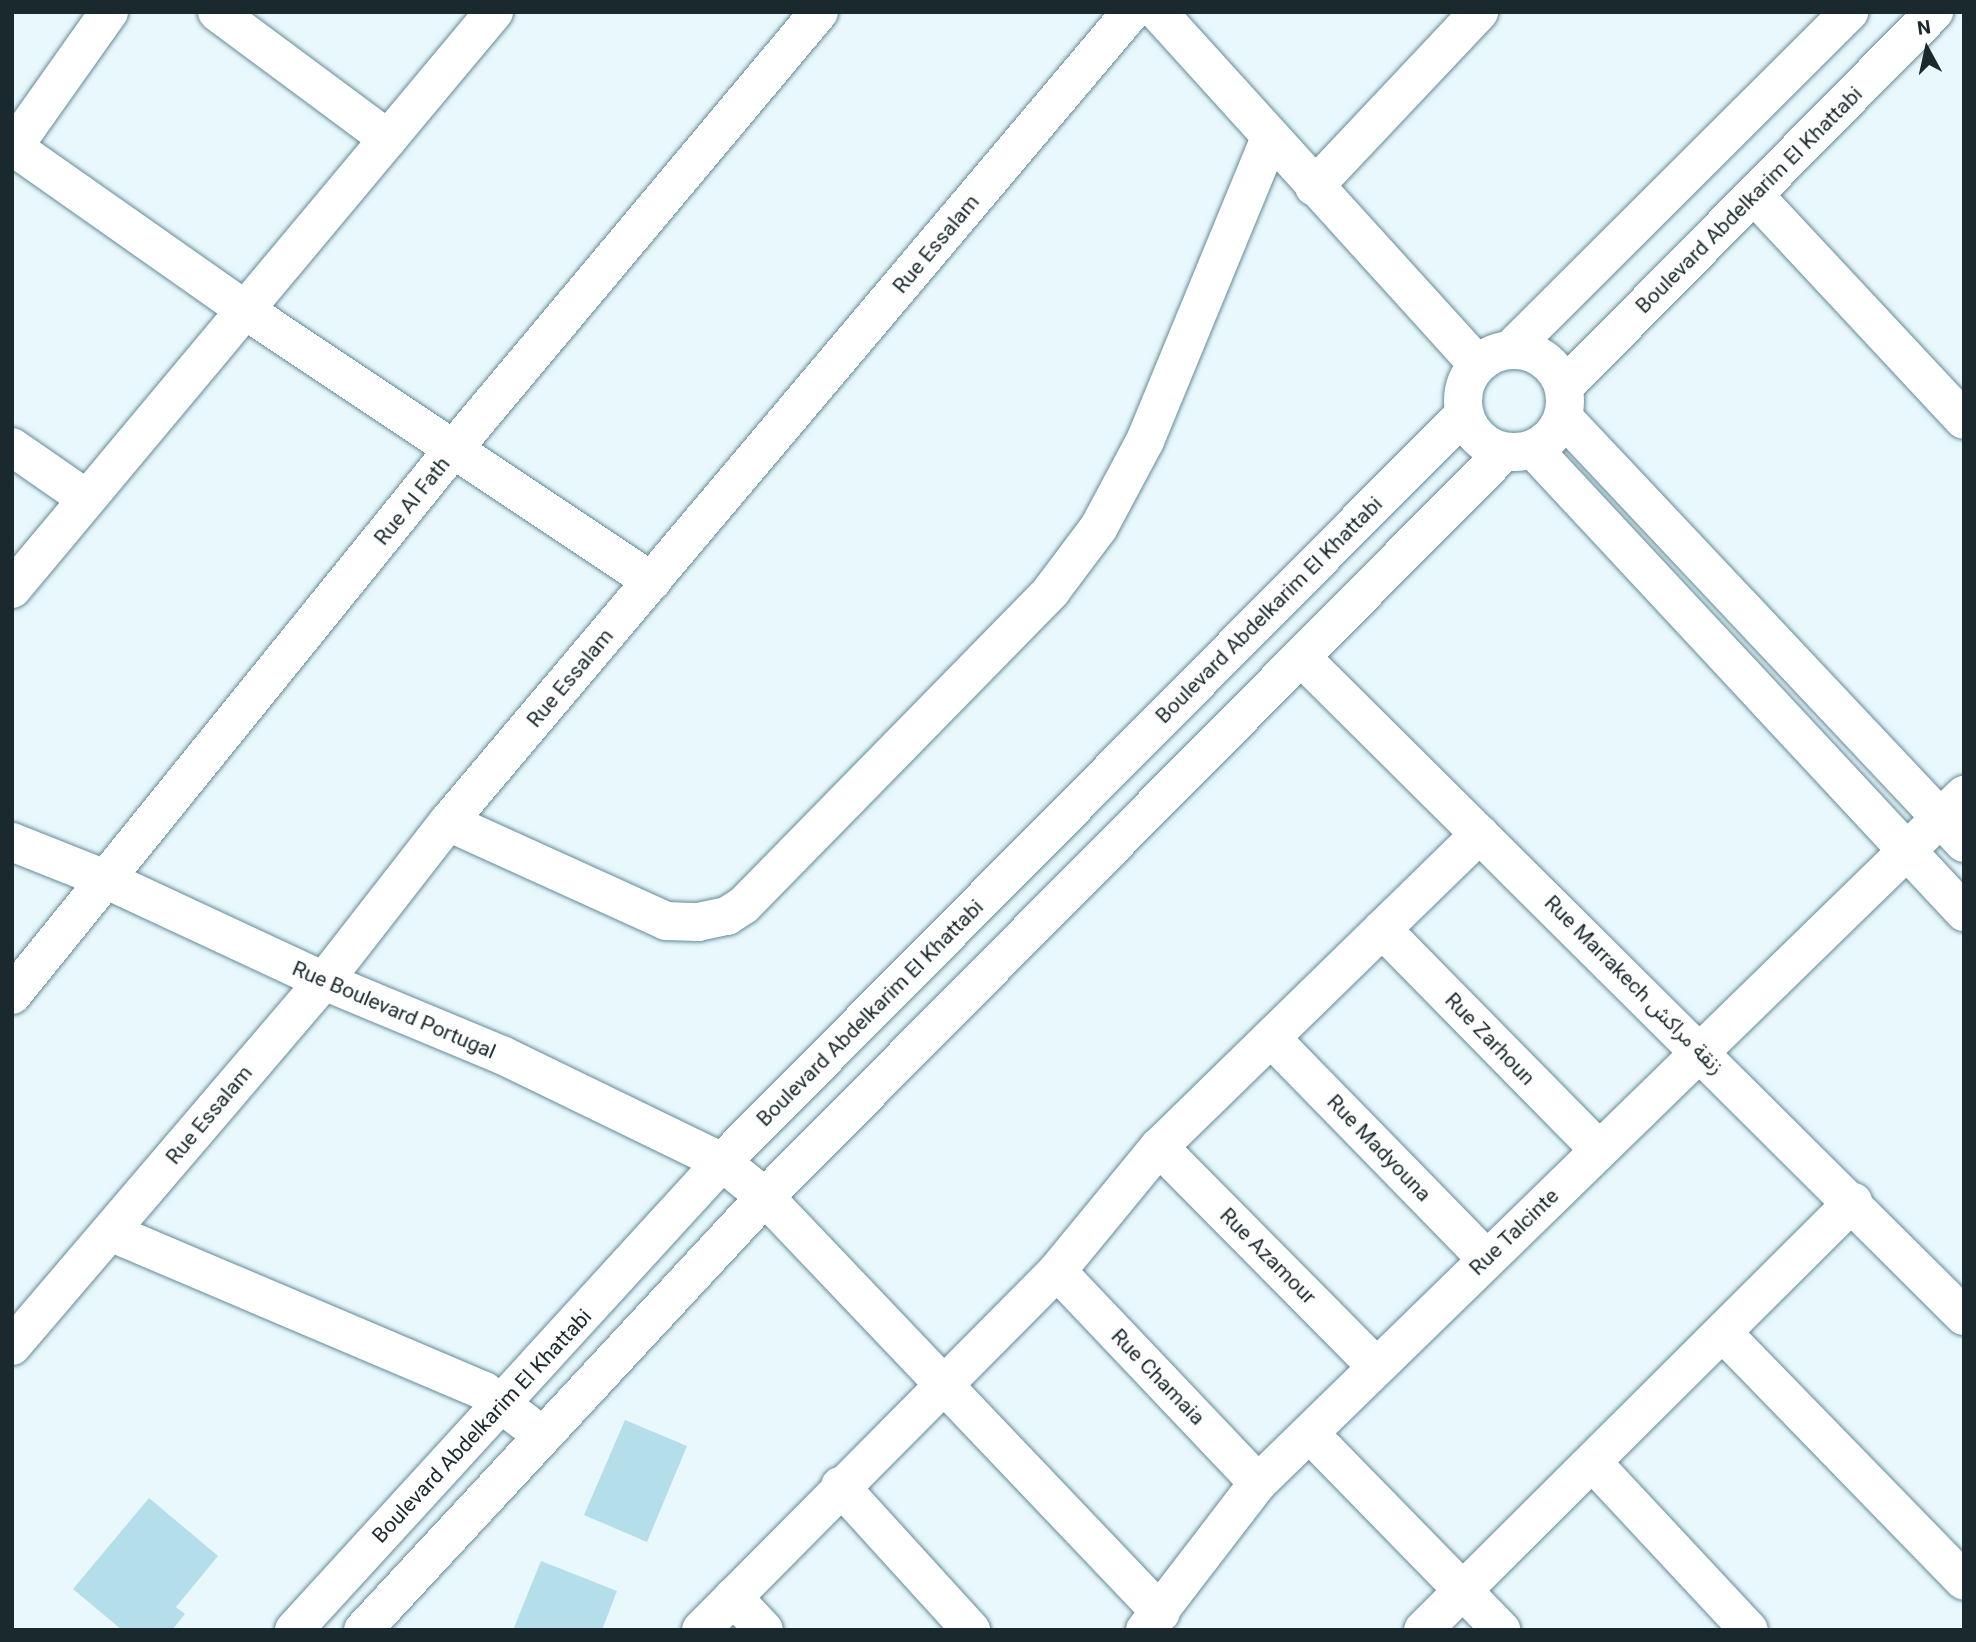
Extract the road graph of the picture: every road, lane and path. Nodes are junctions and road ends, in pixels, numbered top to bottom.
1 (109, 12) edge
2 (217, 12) edge
3 (494, 12) edge
4 (1131, 12) edge
5 (1158, 12) edge
6 (1479, 12) edge
7 (1849, 12) edge
8 (1934, 12) edge
9 (803, 18) edge
10 (1270, 138) junction
11 (388, 139) junction
12 (13, 147) edge
13 (1314, 187) junction
14 (1755, 196) junction
15 (245, 310) junction
16 (1494, 357) junction
17 (1957, 400) edge
18 (1563, 402) junction
19 (1464, 414) junction
20 (12, 447) edge
21 (456, 447) junction
22 (1518, 450) junction
23 (87, 499) junction
24 (652, 581) junction
25 (12, 589) edge
26 (1301, 657) junction
27 (1956, 819) edge
28 (448, 822) junction
29 (1480, 834) junction
30 (12, 842) edge
31 (1905, 853) junction
32 (105, 878) junction
33 (1964, 912) edge
34 (1382, 929) junction
35 (324, 982) junction
36 (12, 995) edge
37 (1271, 1038) junction
38 (1699, 1050) junction
39 (1159, 1147) junction
40 (1598, 1149) junction
41 (722, 1162) junction
42 (765, 1197) junction
43 (1853, 1202) junction
44 (110, 1232) junction
45 (1487, 1259) junction
46 (1057, 1272) junction
47 (1964, 1316) edge
48 (1724, 1335) junction
49 (12, 1346) edge
50 (1376, 1366) junction
51 (943, 1383) junction
52 (504, 1404) junction
53 (1310, 1434) junction
54 (543, 1436) junction
55 (1594, 1464) junction
56 (1258, 1483) junction
57 (840, 1486) junction
58 (1964, 1581) edge
59 (1463, 1588) junction
60 (733, 1597) junction
61 (1153, 1621) edge
62 (294, 1630) edge
63 (363, 1630) edge
64 (701, 1630) edge
65 (764, 1630) edge
66 (971, 1630) edge
67 (1423, 1630) edge
68 (1501, 1630) edge
69 (1749, 1630) edge

1 - 12 street
2 - 11 street
3 - 11 street
4 - 24 street, Rue Essalam
5 - 10 street
6 - 13 street
7 - 16 street
8 - 14 street, Boulevard Abdelkarim El Khattabi
9 - 21 street, Rue Al Fath
10 - 13 street
10 - 28 street
11 - 15 street
12 - 15 street
13 - 16 street
14 - 17 street
14 - 18 street, Boulevard Abdelkarim El Khattabi
15 - 21 street
15 - 23 street
16 - 18 street
16 - 19 street
18 - 22 street
18 - 27 street
19 - 22 street
19 - 41 street, Boulevard Abdelkarim El Khattabi
20 - 23 street
21 - 24 street
21 - 32 street, Rue Al Fath
22 - 26 street
22 - 31 street
23 - 25 street
24 - 28 street, Rue Essalam
26 - 29 street, Rue Marrakech زنقة مراكش
26 - 42 street
27 - 31 street, Rue Talcinte
28 - 35 street, Rue Essalam
29 - 34 street
29 - 38 street, Rue Marrakech زنقة مراكش
30 - 32 street, Rue Boulevard Portugal
31 - 33 street
31 - 38 street, Rue Talcinte
32 - 35 street, Rue Boulevard Portugal
32 - 36 street, Rue Al Fath
34 - 37 street
34 - 40 street, Rue Zarhoun
35 - 41 street, Rue Boulevard Portugal
35 - 44 street, Rue Essalam
37 - 39 street
37 - 45 street, Rue Madyouna
38 - 40 street, Rue Talcinte
38 - 43 street, Rue Marrakech زنقة مراكش
39 - 46 street
39 - 50 street, Rue Azamour
40 - 45 street, Rue Talcinte
41 - 42 street, Rue Boulevard Portugal
41 - 52 street, Boulevard Abdelkarim El Khattabi
42 - 51 street, Rue Boulevard Portugal
42 - 54 street
43 - 47 street, Rue Marrakech زنقة مراكش
43 - 48 street
44 - 49 street, Rue Essalam
44 - 52 street
45 - 50 street, Rue Talcinte
46 - 51 street
46 - 56 street, Rue Chamaia
48 - 55 street
48 - 58 street
50 - 53 street, Rue Talcinte
51 - 57 street
51 - 61 street, Rue Boulevard Portugal
52 - 54 street
52 - 62 street, Boulevard Abdelkarim El Khattabi
53 - 56 street, Rue Talcinte
53 - 59 street
54 - 63 street
55 - 59 street
55 - 69 street
56 - 61 street, Rue Talcinte
57 - 60 street
57 - 66 street
59 - 67 street
59 - 68 street
60 - 64 street
60 - 65 street

